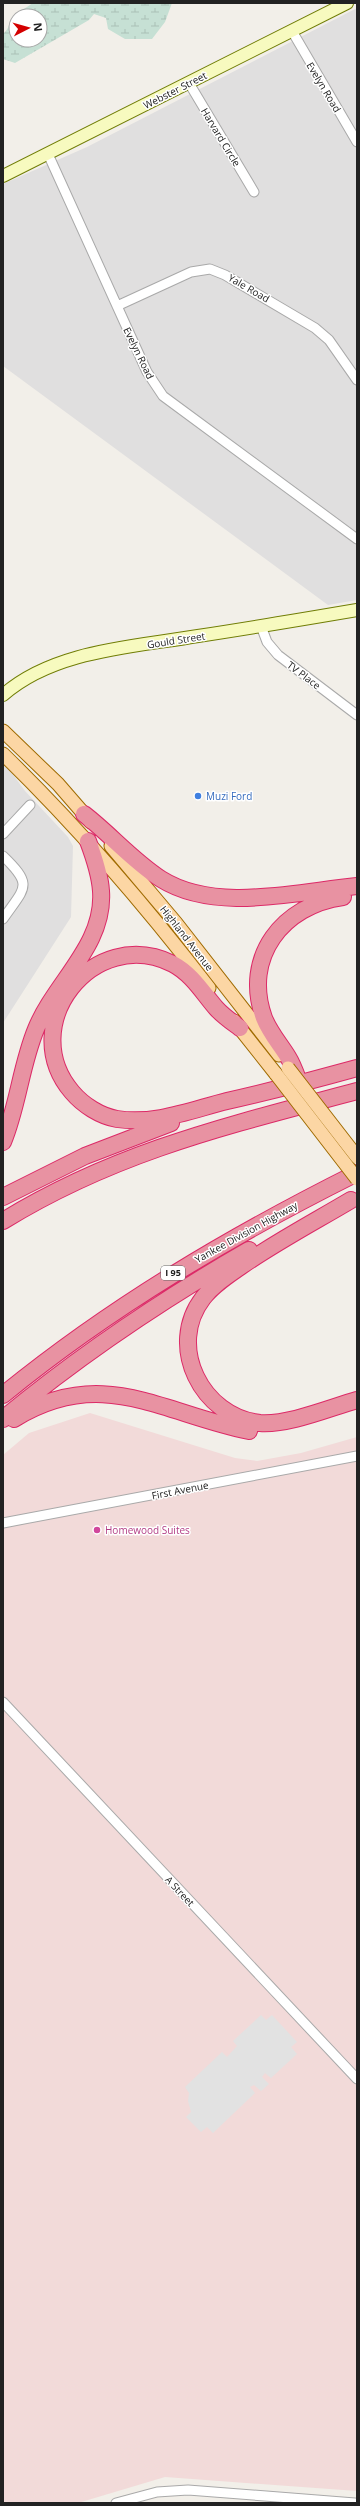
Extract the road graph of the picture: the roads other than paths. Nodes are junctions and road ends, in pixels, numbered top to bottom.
1 (347, 3) edge
2 (292, 31) junction
3 (189, 83) junction
4 (357, 142) edge
5 (48, 154) junction
6 (3, 176) edge
7 (254, 192) dead end
8 (117, 306) junction
9 (357, 380) edge
10 (357, 539) edge
11 (357, 610) edge
12 (261, 626) junction
13 (3, 695) edge
14 (357, 715) edge
15 (3, 731) edge
16 (3, 754) edge
17 (30, 805) dead end
18 (84, 814) junction
19 (3, 834) edge
20 (88, 841) junction
21 (3, 856) edge
22 (357, 886) edge
23 (357, 895) edge
24 (3, 919) edge
25 (240, 1028) junction
26 (290, 1067) junction
27 (357, 1068) edge
28 (299, 1082) joint
29 (357, 1091) edge
30 (258, 1095) junction
31 (3, 1142) edge
32 (357, 1157) edge
33 (357, 1173) edge
34 (357, 1179) edge
35 (3, 1197) edge
36 (354, 1198) edge
37 (3, 1220) edge
38 (3, 1395) edge
39 (357, 1400) edge
40 (357, 1409) edge
41 (3, 1419) edge
42 (3, 1427) edge
43 (357, 1456) edge
44 (3, 1523) edge
45 (3, 1702) edge
46 (357, 2079) edge
47 (116, 2503) edge
48 (355, 2503) edge

1 - 2 street, Webster Street
2 - 3 street, Webster Street
2 - 4 street, Evelyn Road
3 - 5 street, Webster Street
3 - 7 street, Harvard Circle
5 - 6 street, Webster Street
5 - 8 street, Evelyn Road
8 - 9 street, Yale Road
8 - 10 street, Evelyn Road
11 - 12 street, Gould Street
12 - 13 street, Gould Street
12 - 14 street, TV Place
15 - 18 main road, Highland Avenue
16 - 20 main road, Highland Avenue
17 - 19 street
18 - 22 highway
18 - 26 main road, Highland Avenue
20 - 25 main road, Highland Avenue
20 - 31 highway
21 - 24 street
23 - 26 highway
25 - 30 highway
25 - 34 main road, Highland Avenue, bridge
26 - 28 highway, bridge
27 - 30 highway
28 - 32 main road, bridge
29 - 37 highway
30 - 35 highway
33 - 38 highway, Yankee Division Highway / I 95
36 - 39 highway
36 - 41 highway
40 - 42 highway
43 - 44 street, First Avenue
45 - 46 street, A Street
47 - 48 street

